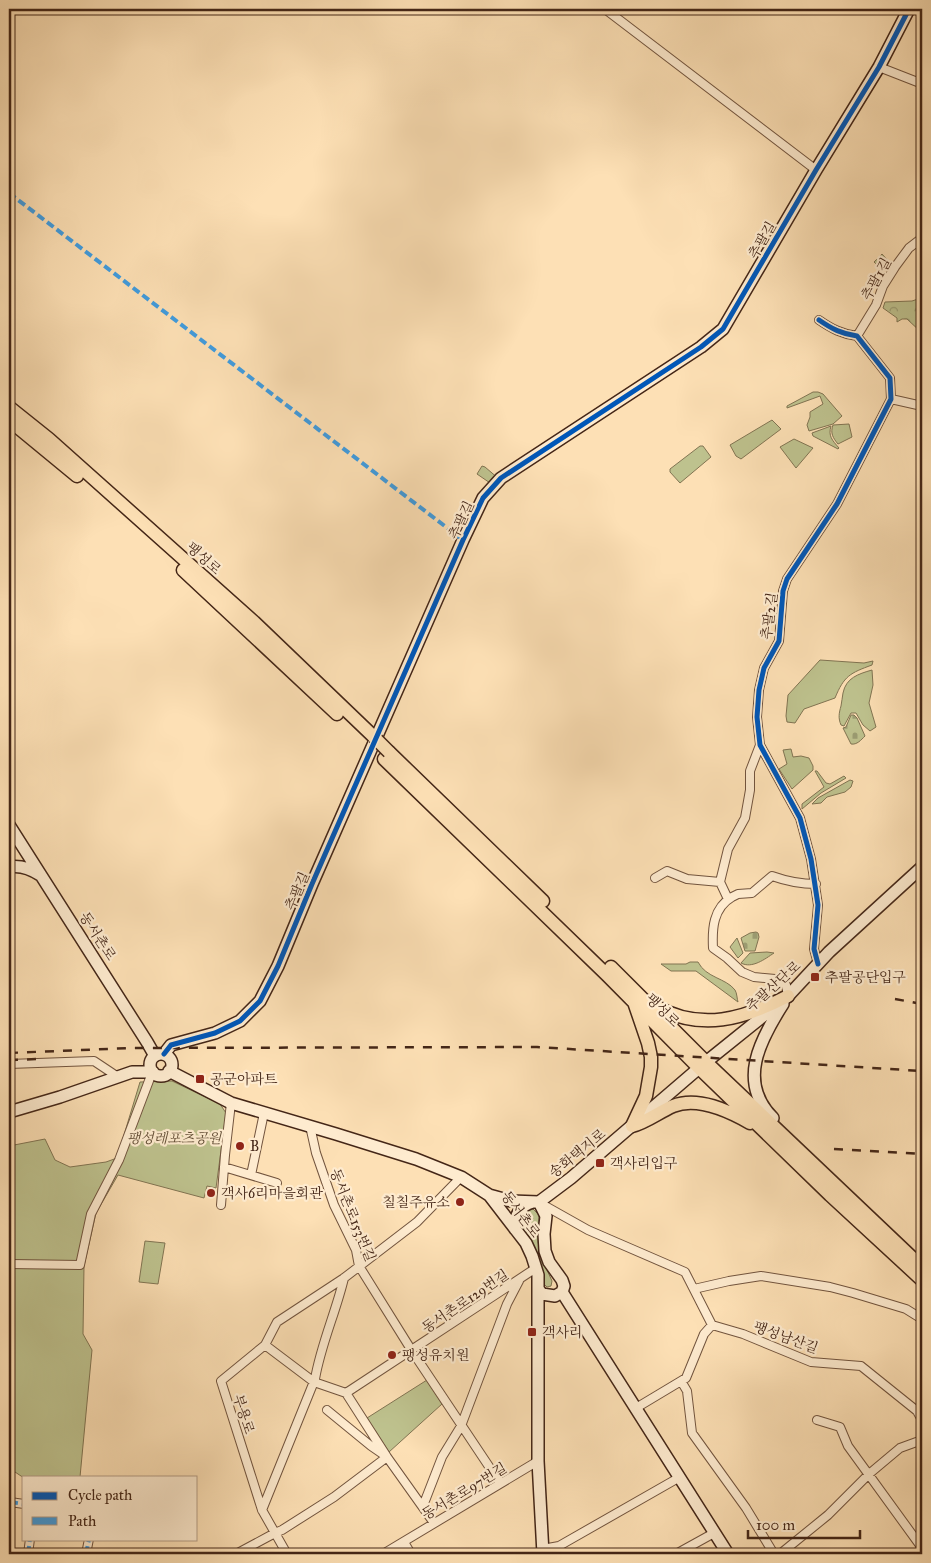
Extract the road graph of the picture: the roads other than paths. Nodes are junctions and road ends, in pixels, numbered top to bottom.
1 (605, 9) edge
2 (909, 9) edge
3 (879, 68) junction
4 (922, 88) edge
5 (816, 170) junction
6 (922, 238) edge
7 (819, 320) dead end
8 (858, 336) junction
9 (890, 398) junction
10 (922, 406) edge
11 (9, 407) edge
12 (9, 420) edge
13 (372, 741) junction
14 (760, 745) junction
15 (10, 834) edge
16 (9, 867) edge
17 (922, 868) edge
18 (41, 876) junction
19 (655, 878) dead end
20 (720, 882) junction
21 (816, 884) junction
22 (732, 897) junction
23 (818, 964) junction
24 (788, 996) junction
25 (639, 1001) junction
26 (159, 1055) junction
27 (9, 1064) edge
28 (703, 1065) junction
29 (169, 1071) junction
30 (154, 1072) junction
31 (118, 1077) junction
32 (231, 1103) junction
33 (9, 1112) edge
34 (264, 1113) junction
35 (310, 1126) junction
36 (632, 1126) junction
37 (778, 1137) junction
38 (224, 1167) junction
39 (251, 1175) junction
40 (461, 1177) junction
41 (277, 1183) dead end
42 (488, 1195) junction
43 (539, 1202) junction
44 (222, 1205) dead end
45 (515, 1229) junction
46 (10, 1264) dead end
47 (359, 1266) junction
48 (922, 1267) edge
49 (536, 1268) junction
50 (344, 1278) junction
51 (519, 1279) junction
52 (922, 1280) edge
53 (694, 1289) junction
54 (539, 1290) junction
55 (562, 1292) junction
56 (922, 1319) edge
57 (712, 1325) junction
58 (265, 1345) junction
59 (412, 1351) junction
60 (681, 1381) junction
61 (314, 1382) junction
62 (346, 1393) junction
63 (636, 1408) junction
64 (327, 1410) dead end
65 (817, 1420) dead end
66 (922, 1420) edge
67 (460, 1426) junction
68 (922, 1440) edge
69 (387, 1457) junction
70 (538, 1461) junction
71 (869, 1474) junction
72 (680, 1477) junction
73 (500, 1483) junction
74 (10, 1502) dead end
75 (22, 1504) edge
76 (423, 1506) junction
77 (262, 1510) junction
78 (434, 1523) junction
79 (275, 1532) junction
80 (714, 1533) junction
81 (30, 1540) edge
82 (89, 1540) edge
83 (404, 1542) junction
84 (922, 1548) edge
85 (28, 1554) edge
86 (86, 1554) edge
87 (236, 1554) edge
88 (287, 1554) edge
89 (382, 1554) edge
90 (412, 1554) edge
91 (544, 1554) edge
92 (676, 1554) edge
93 (728, 1554) edge
94 (774, 1554) edge
95 (780, 1554) edge

1 - 5 street
2 - 3 street, 추팔길
3 - 4 street
3 - 5 street, 추팔길
5 - 26 street, 추팔길
6 - 8 street, 추팔1길
7 - 8 street
8 - 9 street
9 - 10 street
9 - 14 street, 추팔2길
11 - 13 main road, 팽성로
12 - 13 main road, 팽성로
13 - 25 main road, 팽성로, bridge
14 - 20 street
14 - 21 street, 추팔2길
15 - 18 street, 동서촌로
16 - 18 street
17 - 23 street, 추팔산단로
18 - 26 street, 동서촌로
19 - 20 street
20 - 22 street
21 - 22 street
21 - 23 street, 추팔2길
22 - 24 street
23 - 24 street, 추팔산단로
24 - 25 main road
24 - 28 street, 추팔산단로
24 - 37 street
25 - 28 main road, 팽성로
25 - 36 main road
26 - 29 street
26 - 30 street
27 - 31 street
28 - 36 street, 송화택지로
28 - 37 main road, 팽성로
29 - 30 street
29 - 32 street, 동서촌로
30 - 31 street
30 - 46 street
31 - 33 street
32 - 34 street, 동서촌로
32 - 38 street
34 - 35 street, 동서촌로
34 - 39 street
35 - 40 street, 동서촌로
35 - 47 street, 동서촌로153번길
36 - 37 main road
36 - 43 street, 송화택지로
37 - 48 main road, 팽성로
37 - 52 main road, 팽성로
38 - 39 street
38 - 44 street
39 - 41 street
40 - 42 street, 동서촌로
40 - 47 street
42 - 43 street
42 - 45 street, 동서촌로
43 - 45 street, 송화택지로
43 - 53 street
43 - 55 street
45 - 49 street, 동서촌로
47 - 50 street
47 - 59 street, 동서촌로153번길
49 - 51 street, 동서촌로129번길
49 - 54 street, 동서촌로
50 - 58 street
50 - 61 street
51 - 59 street, 동서촌로129번길
51 - 67 street
53 - 56 street
53 - 57 street
54 - 55 street
54 - 70 street, 동서촌로
55 - 63 street
57 - 60 street
57 - 66 street, 팽성남산길
58 - 61 street
58 - 77 street, 부용로
59 - 62 street, 동서촌로129번길
59 - 67 street, 동서촌로153번길
60 - 63 street
60 - 94 street
61 - 62 street
61 - 77 street
62 - 69 street
63 - 72 street
64 - 69 street
65 - 71 street
67 - 73 street, 동서촌로153번길
67 - 76 street
68 - 71 street
69 - 76 street
69 - 79 street
70 - 73 street, 동서촌로97번길
70 - 91 street, 동서촌로
71 - 84 street
71 - 95 street
72 - 80 street
72 - 91 street
73 - 78 street, 동서촌로97번길
74 - 75 street
76 - 78 street
77 - 79 street, 부용로
78 - 83 street, 동서촌로97번길
79 - 87 street
79 - 88 street, 부용로
80 - 92 street
80 - 93 street
81 - 85 street
82 - 86 street
83 - 89 street, 동서촌로97번길
83 - 90 street

